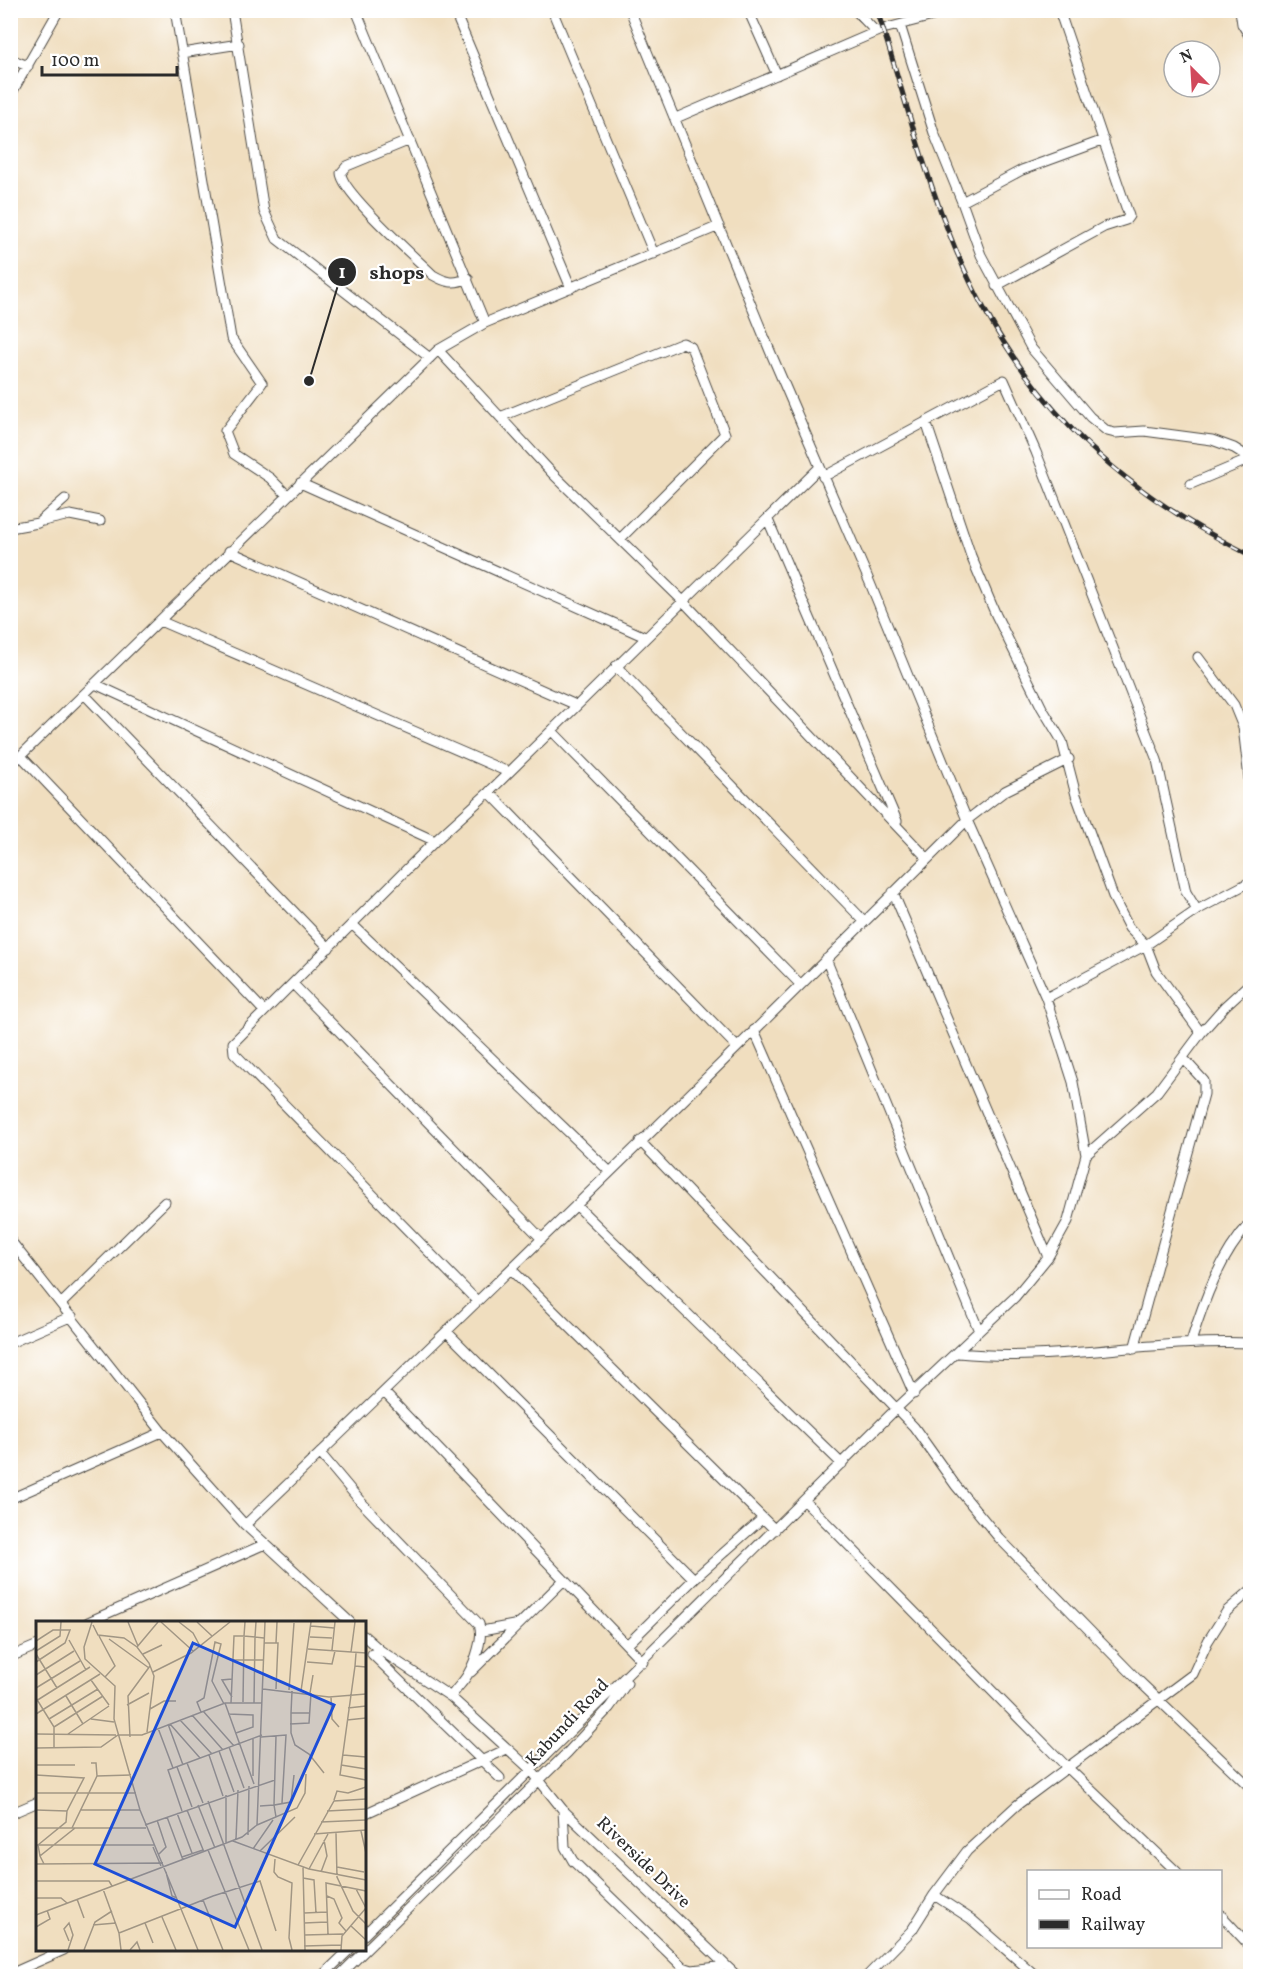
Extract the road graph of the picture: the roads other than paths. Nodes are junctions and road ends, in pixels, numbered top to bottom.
1 (59, 10) edge
2 (175, 10) edge
3 (232, 10) edge
4 (356, 10) edge
5 (454, 10) edge
6 (552, 10) edge
7 (630, 10) edge
8 (748, 10) edge
9 (855, 10) edge
10 (956, 10) edge
11 (1059, 10) edge
12 (1240, 10) edge
13 (900, 25) junction
14 (876, 32) junction
15 (1251, 37) edge
16 (239, 44) junction
17 (182, 53) junction
18 (10, 59) edge
19 (28, 66) junction
20 (777, 75) junction
21 (10, 96) edge
22 (676, 118) junction
23 (410, 140) junction
24 (1104, 140) junction
25 (962, 202) junction
26 (719, 226) junction
27 (654, 254) junction
28 (468, 278) junction
29 (996, 286) junction
30 (571, 288) junction
31 (485, 324) junction
32 (438, 350) junction
33 (430, 358) junction
34 (500, 417) junction
35 (926, 422) junction
36 (1251, 459) edge
37 (820, 467) junction
38 (823, 477) junction
39 (300, 483) junction
40 (1191, 484) dead end
41 (287, 495) junction
42 (65, 499) dead end
43 (768, 520) junction
44 (100, 521) dead end
45 (38, 523) junction
46 (10, 528) edge
47 (620, 539) junction
48 (229, 551) junction
49 (684, 602) junction
50 (160, 621) junction
51 (645, 637) junction
52 (1198, 657) dead end
53 (616, 666) junction
54 (95, 684) junction
55 (84, 694) junction
56 (576, 705) junction
57 (552, 731) junction
58 (21, 756) junction
59 (1068, 759) junction
60 (10, 766) edge
61 (508, 772) junction
62 (1251, 787) edge
63 (489, 792) junction
64 (967, 820) junction
65 (899, 826) junction
66 (435, 841) junction
67 (928, 859) junction
68 (1251, 882) edge
69 (893, 892) junction
70 (1197, 910) junction
71 (864, 921) junction
72 (353, 925) junction
73 (1146, 945) junction
74 (329, 948) junction
75 (826, 959) junction
76 (799, 983) junction
77 (1251, 983) edge
78 (293, 984) junction
79 (1046, 998) junction
80 (264, 1011) junction
81 (754, 1030) junction
82 (1201, 1033) junction
83 (736, 1046) junction
84 (1183, 1058) junction
85 (640, 1141) junction
86 (1086, 1155) junction
87 (609, 1171) junction
88 (165, 1202) dead end
89 (576, 1205) junction
90 (1251, 1223) edge
91 (542, 1239) junction
92 (10, 1240) edge
93 (1048, 1257) junction
94 (512, 1270) junction
95 (477, 1301) junction
96 (62, 1303) junction
97 (72, 1316) junction
98 (979, 1331) junction
99 (447, 1332) junction
100 (1191, 1342) junction
101 (10, 1343) edge
102 (1251, 1343) edge
103 (1134, 1349) junction
104 (958, 1353) junction
105 (384, 1392) junction
106 (914, 1394) junction
107 (897, 1408) junction
108 (162, 1432) junction
109 (320, 1453) junction
110 (842, 1464) junction
111 (10, 1499) edge
112 (804, 1500) junction
113 (763, 1518) junction
114 (244, 1525) junction
115 (775, 1530) junction
116 (265, 1544) junction
117 (564, 1580) junction
118 (694, 1580) junction
119 (1251, 1591) edge
120 (92, 1621) edge
121 (348, 1621) edge
122 (519, 1624) junction
123 (482, 1631) junction
124 (627, 1645) junction
125 (36, 1646) edge
126 (372, 1654) edge
127 (10, 1657) edge
128 (643, 1662) junction
129 (467, 1676) junction
130 (451, 1697) junction
131 (1160, 1701) junction
132 (507, 1749) junction
133 (481, 1761) junction
134 (1067, 1767) junction
135 (531, 1770) junction
136 (500, 1778) dead end
137 (540, 1779) junction
138 (1251, 1787) edge
139 (36, 1803) edge
140 (563, 1810) junction
141 (366, 1813) edge
142 (10, 1814) edge
143 (1175, 1870) edge
144 (934, 1895) junction
145 (1222, 1915) edge
146 (366, 1933) edge
147 (1251, 1946) edge
148 (366, 1950) edge
149 (62, 1951) edge
150 (348, 1951) edge
151 (365, 1951) edge
152 (726, 1966) junction
153 (10, 1974) edge
154 (322, 1977) edge
155 (339, 1977) edge
156 (737, 1977) edge
157 (867, 1977) edge
158 (1036, 1977) edge

1 - 19 street
2 - 17 street
3 - 16 street
4 - 23 street
5 - 30 street
6 - 27 street
7 - 22 street
8 - 20 street
9 - 14 street
10 - 13 street
11 - 24 street
12 - 15 street
13 - 14 street
13 - 25 street
14 - 20 street
16 - 17 street
16 - 33 street
17 - 41 street
18 - 19 street
19 - 21 street
20 - 22 street
22 - 26 street
23 - 28 street
23 - 28 street
24 - 25 street
24 - 29 street
25 - 29 street
26 - 27 street
26 - 37 street
27 - 30 street
28 - 31 street
29 - 36 street
30 - 31 street
31 - 32 street
32 - 33 street
32 - 34 street
33 - 39 street
34 - 47 street
34 - 47 street
35 - 38 street
35 - 59 street
35 - 70 street
36 - 40 street
37 - 38 street
37 - 43 street
38 - 64 street
39 - 41 street
39 - 51 street
41 - 48 street
42 - 45 street
43 - 49 street
43 - 65 street
44 - 45 street
45 - 46 street
47 - 49 street
48 - 50 street
48 - 56 street
49 - 51 street
49 - 65 street
50 - 54 street
50 - 61 street
51 - 53 street
52 - 62 street
53 - 56 street
53 - 71 street
54 - 55 street
54 - 66 street
55 - 58 street
55 - 74 street
56 - 57 street
57 - 61 street
57 - 76 street
58 - 60 street
58 - 80 street
59 - 64 street
59 - 73 street
61 - 63 street
63 - 66 street
63 - 83 street
64 - 67 street
64 - 79 street
65 - 67 street
66 - 72 street
67 - 69 street
68 - 70 street
69 - 71 street
69 - 93 street
70 - 73 street
71 - 75 street
72 - 74 street
72 - 87 street
73 - 79 street
73 - 82 street
74 - 78 street
75 - 76 street
75 - 98 street
76 - 81 street
77 - 82 street
78 - 80 street
78 - 91 street
79 - 86 street
80 - 95 street
81 - 83 street
81 - 106 street
82 - 84 street
83 - 85 street
84 - 86 street
84 - 103 street
85 - 87 street
85 - 107 street
86 - 93 street
87 - 89 street
88 - 96 street
89 - 91 street
89 - 110 street
90 - 100 street
91 - 94 street
92 - 96 street
93 - 98 street
94 - 95 street
94 - 113 street
95 - 99 street
96 - 97 street
97 - 101 street
97 - 108 street
98 - 104 street
99 - 105 street
99 - 118 street
100 - 102 street
100 - 103 street
103 - 104 street
104 - 106 street
105 - 109 street
105 - 117 street
106 - 107 street
107 - 110 street
107 - 131 street
108 - 111 street
108 - 114 street
109 - 114 street
109 - 123 street
110 - 112 street
112 - 115 street
112 - 134 street
113 - 115 street
113 - 118 street
114 - 116 street
115 - 128 street
116 - 120 street
116 - 121 street
117 - 122 street
117 - 124 street
118 - 124 street
119 - 131 street
122 - 123 street
122 - 129 street
123 - 129 street
124 - 128 street
125 - 127 street
126 - 130 street, Riverside Drive
126 - 133 street
128 - 135 street, Kabundi Road
128 - 137 street, Kabundi Road
129 - 130 street
130 - 132 street, Riverside Drive
131 - 134 street
131 - 138 street
132 - 133 street
132 - 135 street, Riverside Drive
133 - 136 street
133 - 141 street
134 - 143 street
134 - 144 street
135 - 137 street, Riverside Drive
135 - 146 street, Kabundi Road
137 - 140 street, Riverside Drive
137 - 148 street, Kabundi Road
139 - 142 street
140 - 152 street, Riverside Drive
140 - 152 street
144 - 157 street
144 - 158 street
145 - 147 street
149 - 153 street
150 - 154 street
151 - 155 street, Kabundi Road
152 - 156 street, Riverside Drive

